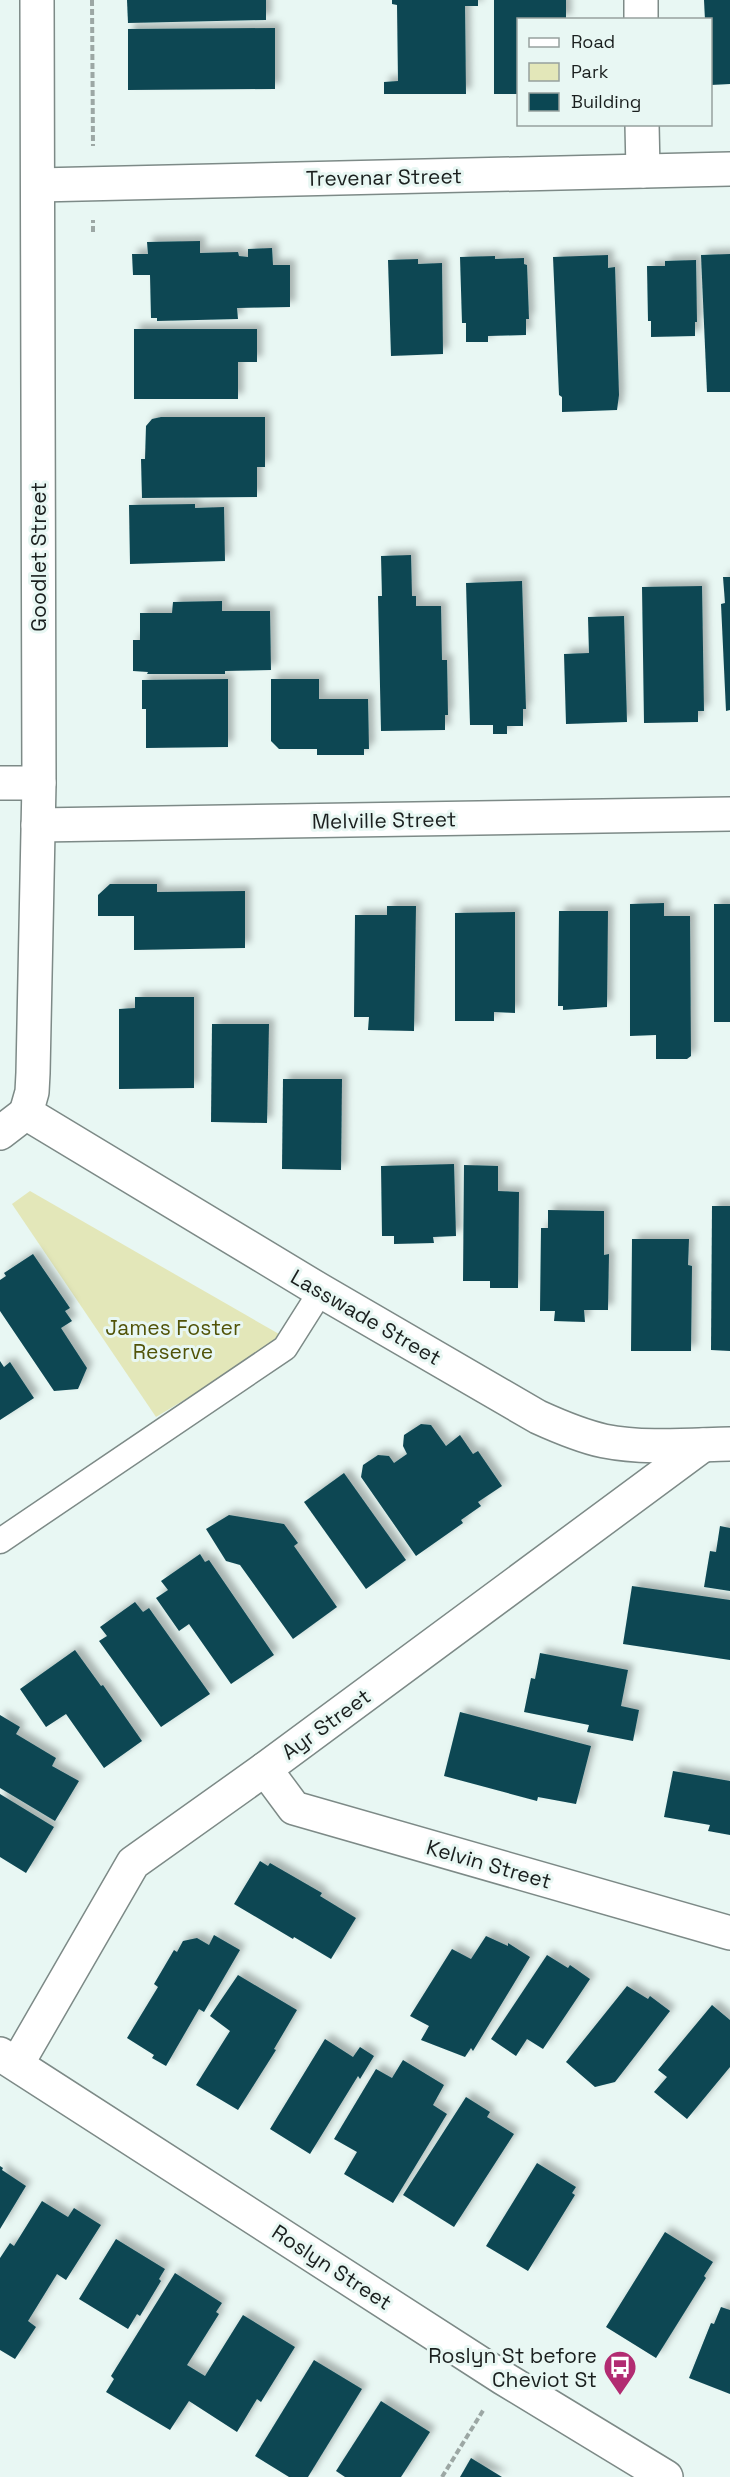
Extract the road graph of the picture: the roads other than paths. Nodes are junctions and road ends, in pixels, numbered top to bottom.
1 (37, 0) edge
2 (640, 0) edge
3 (641, 18) edge
4 (642, 126) edge
5 (730, 169) edge
6 (643, 171) junction
7 (38, 184) junction
8 (0, 783) edge
9 (39, 783) junction
10 (730, 814) edge
11 (38, 825) junction
12 (26, 1113) junction
13 (0, 1134) edge
14 (321, 1291) junction
15 (717, 1444) edge
16 (0, 1541) edge
17 (265, 1769) junction
18 (730, 1933) edge
19 (9, 2059) edge
20 (666, 2477) edge

1 - 7 street, Goodlet Street
2 - 3 street
4 - 6 street
5 - 6 street, Trevenar Street
6 - 7 street, Trevenar Street
7 - 9 street, Goodlet Street
8 - 9 street
9 - 11 street, Goodlet Street
10 - 11 street, Melville Street
11 - 12 street, Goodlet Street
12 - 13 street
12 - 14 street, Lasswade Street
14 - 15 street, Lasswade Street
14 - 16 lane
15 - 17 street, Ayr Street
17 - 18 street, Kelvin Street
17 - 19 street, Ayr Street
19 - 20 street, Roslyn Street

